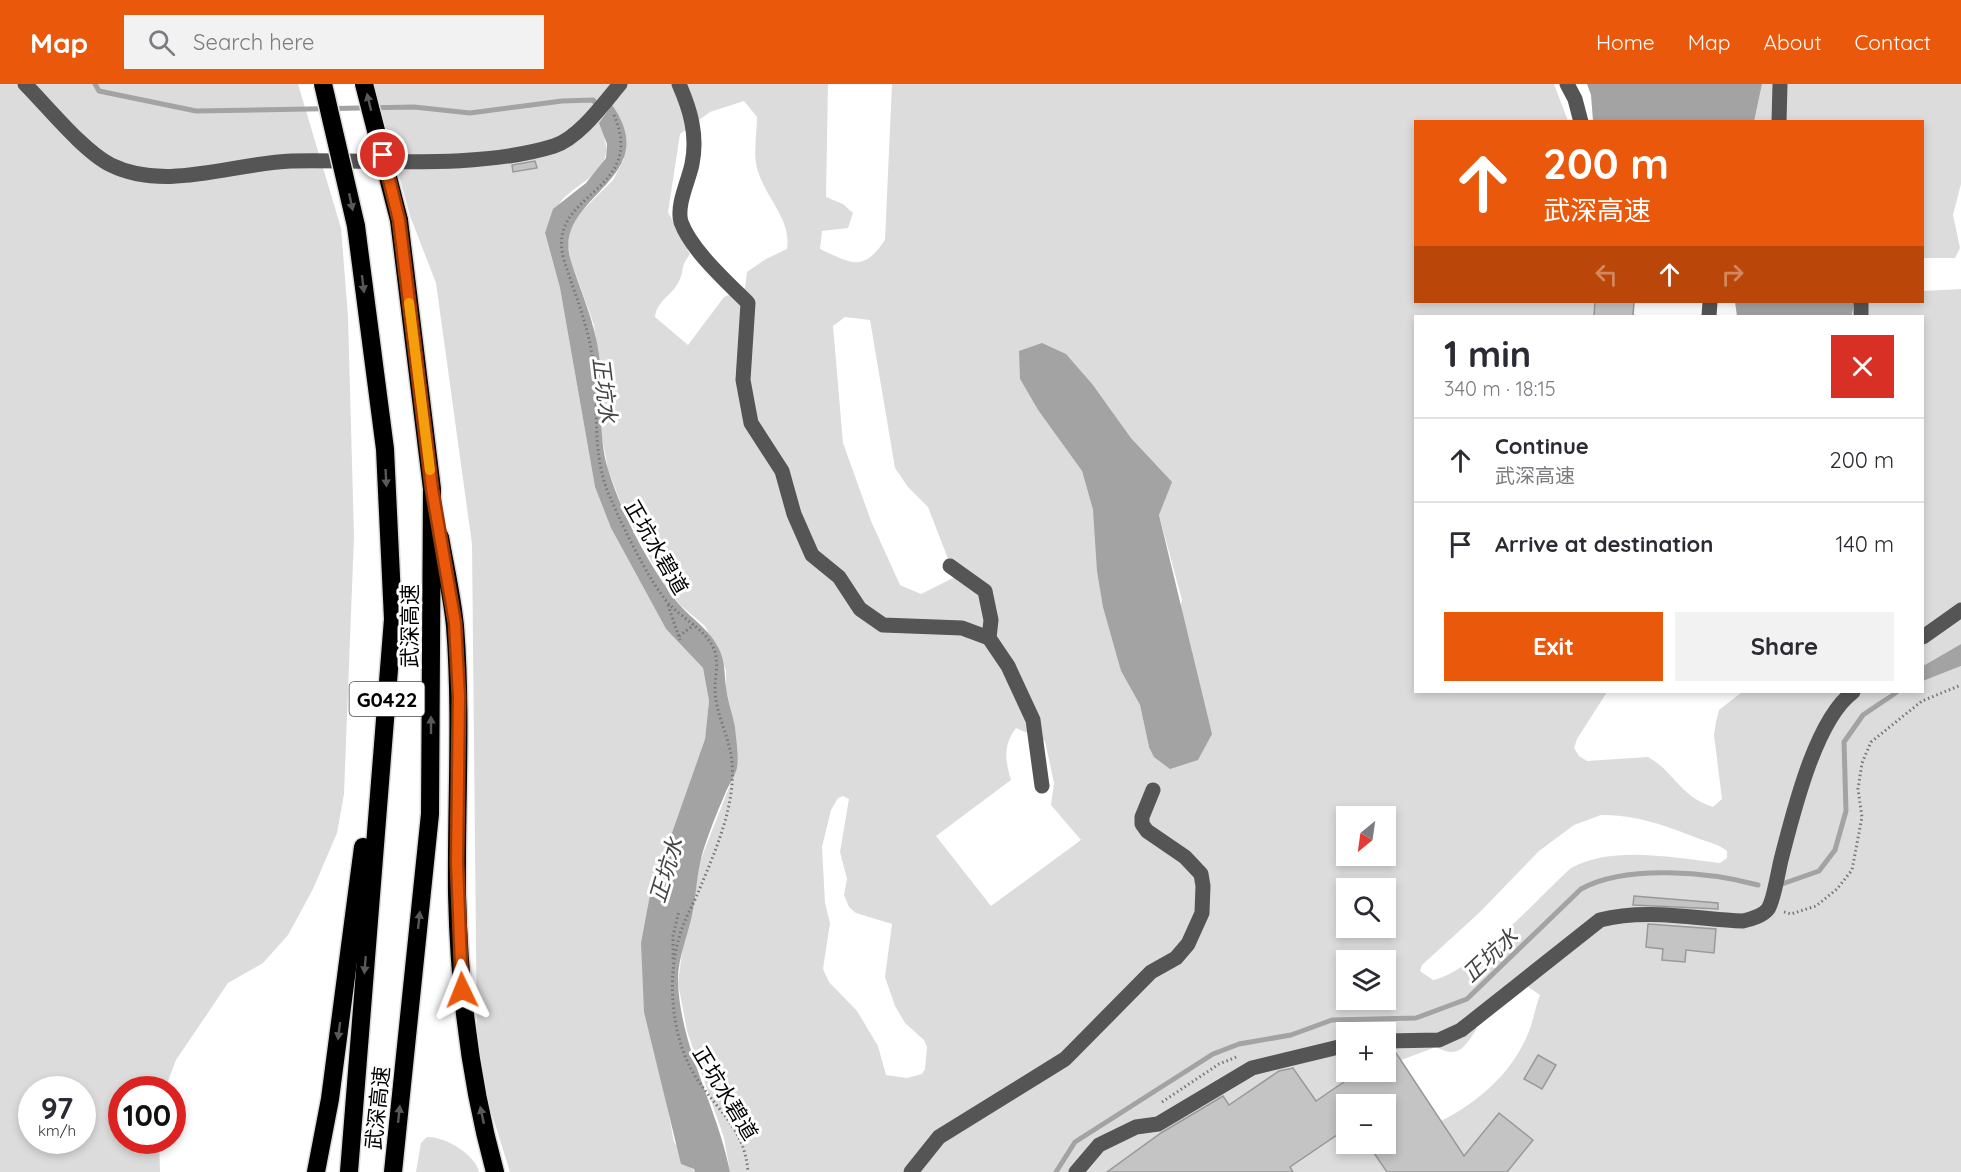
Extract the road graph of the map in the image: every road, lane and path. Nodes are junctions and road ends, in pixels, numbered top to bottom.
1 (25, 84) edge
2 (323, 84) edge
3 (364, 84) edge
4 (620, 84) edge
5 (679, 84) edge
6 (1568, 84) edge
7 (1780, 84) edge
8 (606, 101) junction
9 (1580, 120) edge
10 (1779, 120) edge
11 (432, 489) junction
12 (950, 566) dead end
13 (668, 603) junction
14 (1961, 610) edge
15 (393, 619) junction
16 (694, 625) junction
17 (1924, 636) edge
18 (989, 638) junction
19 (1961, 685) edge
20 (1852, 693) edge
21 (1042, 786) dead end
22 (1154, 790) dead end
23 (1768, 909) junction
24 (679, 911) dead end
25 (674, 962) junction
26 (1396, 1041) edge
27 (1336, 1048) edge
28 (316, 1172) edge
29 (349, 1172) edge
30 (393, 1172) edge
31 (495, 1172) edge
32 (748, 1172) edge
33 (911, 1172) edge
34 (1076, 1172) edge

1 - 8 street
2 -> 15 highway, 武深高速 / G0422, bridge
11 -> 3 highway, 武深高速 / G0422, bridge
4 - 8 street
5 - 18 street
6 - 9 street
7 - 10 street
8 - 13 path, 正坑水碧道
30 -> 11 highway, 武深高速 / G0422
31 -> 11 highway
12 - 18 street
13 - 16 path, 正坑水碧道
13 - 16 path
14 - 17 street
15 -> 28 highway
15 -> 29 highway, 武深高速 / G0422
16 - 25 path, 正坑水碧道
18 - 21 street
19 - 23 path
20 - 23 street
22 - 33 street
23 - 26 street
24 - 25 path
25 - 32 path, 正坑水碧道
27 - 34 street

